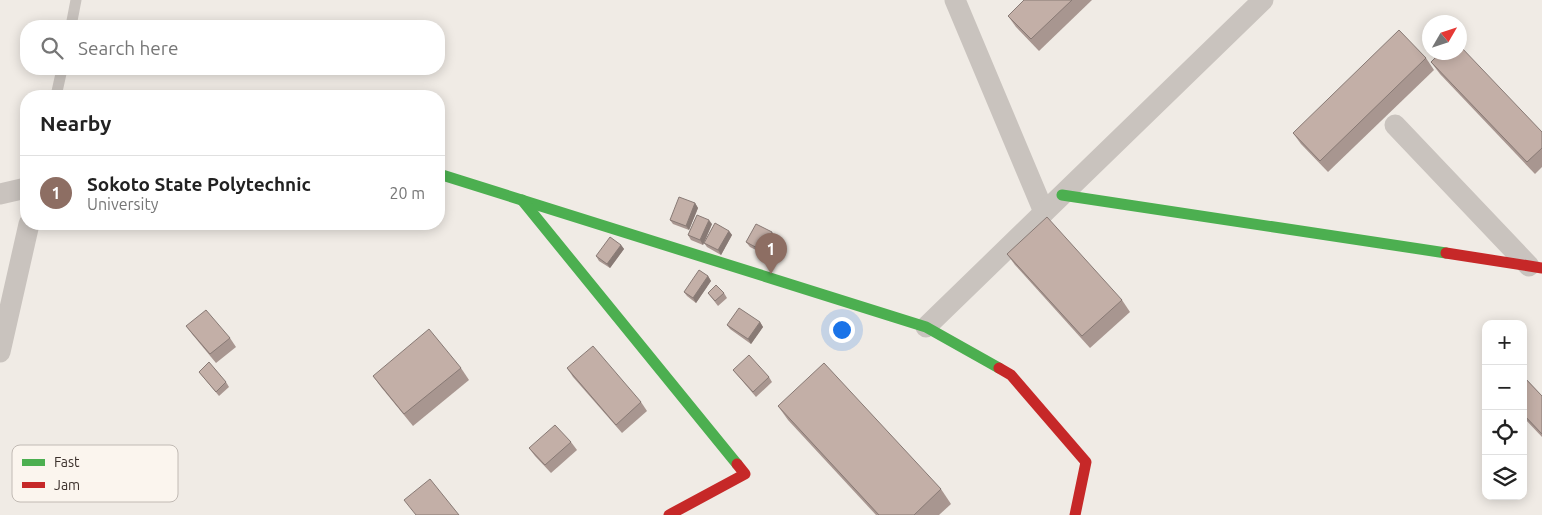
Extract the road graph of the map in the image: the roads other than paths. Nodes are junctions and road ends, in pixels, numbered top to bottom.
1 (76, 0) edge
2 (955, 0) edge
3 (1262, 0) edge
4 (72, 20) edge
5 (61, 75) edge
6 (57, 90) edge
7 (1395, 125) dead end
8 (445, 176) edge
9 (20, 189) edge
10 (0, 194) edge
11 (1062, 195) junction
12 (522, 200) junction
13 (1044, 212) junction
14 (28, 230) edge
15 (1536, 267) edge
16 (926, 327) junction
17 (0, 352) edge
18 (669, 515) edge
19 (1075, 515) edge

1 - 4 lane
2 - 13 street
3 - 11 street
5 - 6 lane
7 - 15 street
8 - 12 street
9 - 10 street
11 - 13 street
11 - 15 street
12 - 16 street
12 - 18 street
13 - 16 street
14 - 17 street
16 - 19 street

